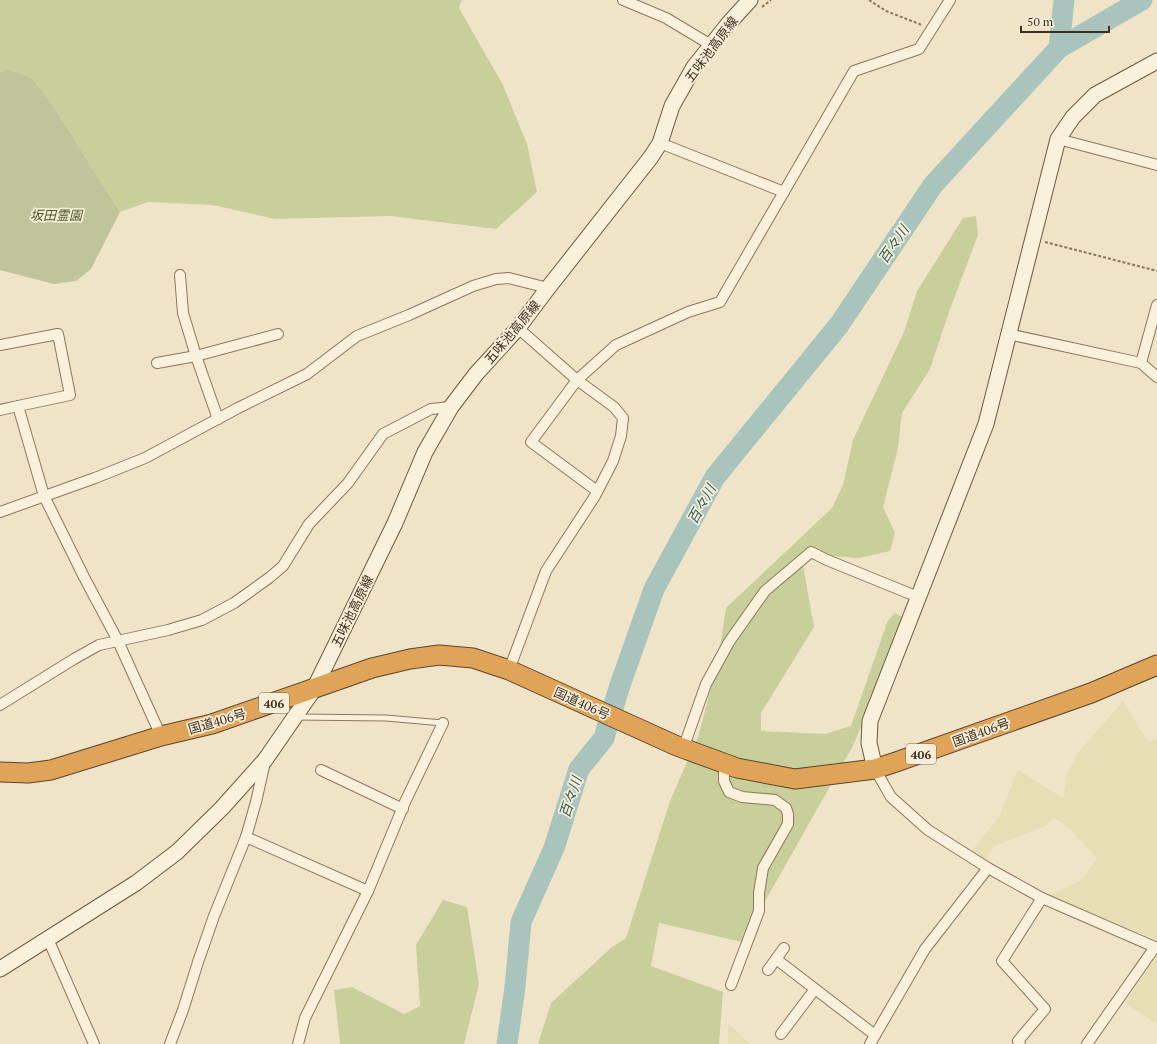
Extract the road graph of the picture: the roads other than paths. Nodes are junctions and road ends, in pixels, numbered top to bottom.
1 (623, 0) edge
2 (750, 0) edge
3 (950, 0) edge
4 (711, 45) junction
5 (1157, 61) edge
6 (1058, 139) junction
7 (660, 143) junction
8 (1157, 165) edge
9 (784, 192) junction
10 (180, 275) dead end
11 (548, 288) junction
12 (1157, 304) edge
13 (518, 328) junction
14 (278, 334) dead end
15 (1008, 334) junction
16 (0, 345) edge
17 (196, 356) junction
18 (157, 363) dead end
19 (1140, 363) junction
20 (1157, 377) edge
21 (577, 380) junction
22 (18, 406) junction
23 (451, 406) junction
24 (0, 410) edge
25 (218, 419) junction
26 (597, 491) junction
27 (44, 496) junction
28 (0, 512) edge
29 (918, 597) junction
30 (118, 641) junction
31 (1157, 665) edge
32 (509, 670) junction
33 (314, 689) junction
34 (0, 705) edge
35 (294, 717) junction
36 (443, 723) joint
37 (161, 736) junction
38 (680, 748) junction
39 (265, 760) junction
40 (724, 763) junction
41 (875, 768) junction
42 (322, 770) dead end
43 (0, 772) edge
44 (403, 809) junction
45 (246, 837) junction
46 (988, 868) junction
47 (368, 891) junction
48 (1042, 898) junction
49 (48, 939) junction
50 (784, 948) dead end
51 (1156, 948) edge
52 (776, 959) junction
53 (0, 969) edge
54 (768, 970) dead end
55 (731, 985) dead end
56 (815, 989) junction
57 (780, 1034) dead end
58 (875, 1035) junction
59 (172, 1043) edge
60 (94, 1044) edge
61 (298, 1044) edge
62 (870, 1044) edge
63 (1020, 1044) edge
64 (1087, 1044) edge

1 - 4 street
2 - 4 street, 五味池高原線
3 - 9 street
4 - 7 street, 五味池高原線
5 - 6 street
6 - 8 street
6 - 15 street
7 - 9 street
7 - 11 street, 五味池高原線
9 - 21 street
10 - 17 street
11 - 13 street, 五味池高原線
11 - 25 street
12 - 19 street
13 - 21 street
13 - 23 street, 五味池高原線
14 - 17 street
15 - 19 street
15 - 29 street
16 - 22 street
17 - 18 street
17 - 25 street
19 - 20 street
21 - 26 street
21 - 26 street
22 - 24 street
22 - 27 street
23 - 30 street
23 - 33 street, 五味池高原線
25 - 27 street
26 - 32 street
27 - 28 street
27 - 30 street
29 - 38 street
29 - 41 street
30 - 34 street
30 - 37 street
31 - 41 highway, 国道406号 / 406
32 - 33 highway, 国道406号 / 406
32 - 38 highway, 国道406号 / 406
33 - 35 street, 五味池高原線
33 - 37 highway, 国道406号 / 406
35 - 36 lane
35 - 39 street, 五味池高原線
36 - 44 street
37 - 43 highway, 国道406号 / 406
38 - 40 highway, 国道406号 / 406
39 - 45 street
39 - 49 street, 五味池高原線
40 - 41 highway, 国道406号 / 406
40 - 55 street
41 - 46 street
42 - 44 street
44 - 47 street
45 - 47 street
45 - 59 street
46 - 48 street
46 - 58 street
47 - 61 street
48 - 51 street
48 - 63 street
49 - 53 street, 五味池高原線
49 - 60 street
50 - 52 street
51 - 64 street
52 - 54 street
52 - 56 street
56 - 57 street
56 - 58 street
58 - 62 street

